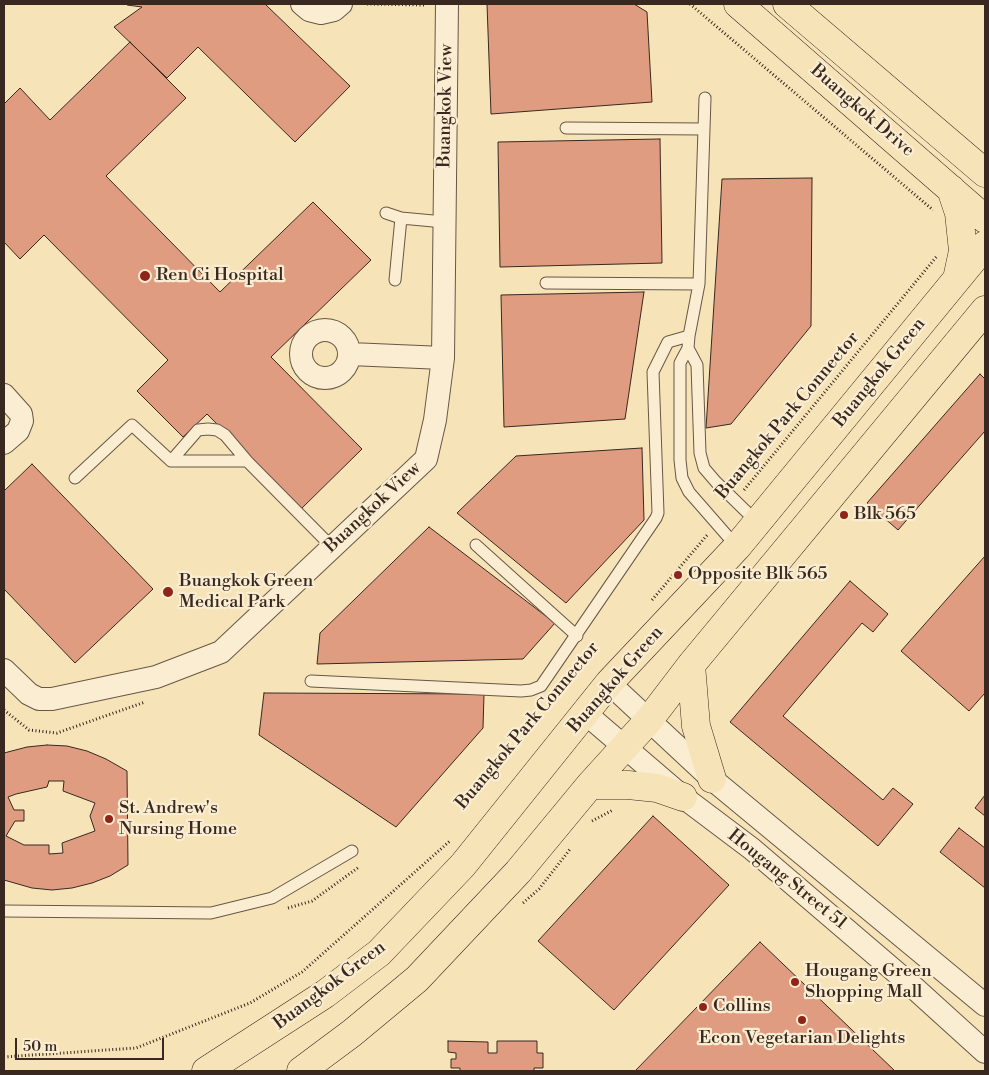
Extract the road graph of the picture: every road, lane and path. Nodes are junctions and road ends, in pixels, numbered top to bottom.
1 (302, 4) edge
2 (341, 4) edge
3 (367, 4) edge
4 (690, 4) edge
5 (738, 4) edge
6 (787, 4) edge
7 (441, 5) edge
8 (705, 98) dead end
9 (566, 128) dead end
10 (704, 129) junction
11 (979, 164) edge
12 (952, 188) junction
13 (386, 213) dead end
14 (938, 214) dead end
15 (401, 218) junction
16 (985, 219) edge
17 (444, 222) junction
18 (985, 245) edge
19 (943, 249) dead end
20 (958, 279) junction
21 (396, 280) dead end
22 (546, 283) dead end
23 (699, 284) junction
24 (985, 310) edge
25 (689, 336) junction
26 (974, 336) edge
27 (688, 348) junction
28 (350, 354) dead end
29 (442, 358) junction
30 (4, 395) edge
31 (4, 443) edge
32 (171, 461) junction
33 (247, 461) junction
34 (75, 478) dead end
35 (735, 501) junction
36 (757, 522) junction
37 (717, 523) junction
38 (476, 545) dead end
39 (738, 546) junction
40 (332, 547) junction
41 (647, 606) dead end
42 (577, 636) junction
43 (691, 665) junction
44 (4, 670) edge
45 (310, 681) dead end
46 (609, 683) junction
47 (585, 713) junction
48 (649, 720) junction
49 (623, 746) junction
50 (712, 779) junction
51 (590, 784) junction
52 (683, 797) junction
53 (614, 809) dead end
54 (592, 822) dead end
55 (457, 833) dead end
56 (574, 844) dead end
57 (352, 852) dead end
58 (520, 906) dead end
59 (4, 911) edge
60 (985, 1005) edge
61 (985, 1052) edge
62 (4, 1058) edge
63 (206, 1071) edge
64 (301, 1071) edge

1 - 2 street
3 - 7 path
4 - 14 path
5 - 12 main road, Buangkok Drive
6 - 11 main road, Buangkok Drive
7 - 17 street, Buangkok View
8 - 10 lane
9 - 10 lane
10 - 23 lane
12 - 16 main road, Buangkok Drive
12 - 20 main road
13 - 15 lane
15 - 17 lane
15 - 21 lane
17 - 29 street, Buangkok View
18 - 20 main road, Buangkok Green
19 - 35 path, Buangkok Park Connector
20 - 36 main road, Buangkok Green
22 - 23 lane
23 - 25 lane
24 - 26 main road
25 - 27 lane
25 - 42 lane
26 - 43 main road
27 - 35 lane
27 - 37 lane
28 - 29 street
29 - 40 street, Buangkok View
30 - 31 street
32 - 33 lane
32 - 33 lane
32 - 34 lane
33 - 40 lane
35 - 36 lane
36 - 39 main road, Buangkok Green
37 - 39 lane
37 - 41 path, Buangkok Park Connector
38 - 42 lane
39 - 46 main road, Buangkok Green
40 - 44 street, Buangkok View
42 - 45 lane
43 - 48 main road
43 - 50 main road
46 - 47 main road, Buangkok Green
46 - 48 street, Hougang Street 51
47 - 49 street, Hougang Street 51
47 - 63 main road, Buangkok Green
48 - 49 main road
48 - 50 street, Hougang Street 51
49 - 51 main road
49 - 52 street, Hougang Street 51
50 - 60 street, Hougang Street 51
51 - 52 main road
51 - 64 main road
52 - 61 street, Hougang Street 51
53 - 54 path
55 - 62 path, Buangkok Park Connector
56 - 58 path
57 - 59 lane

